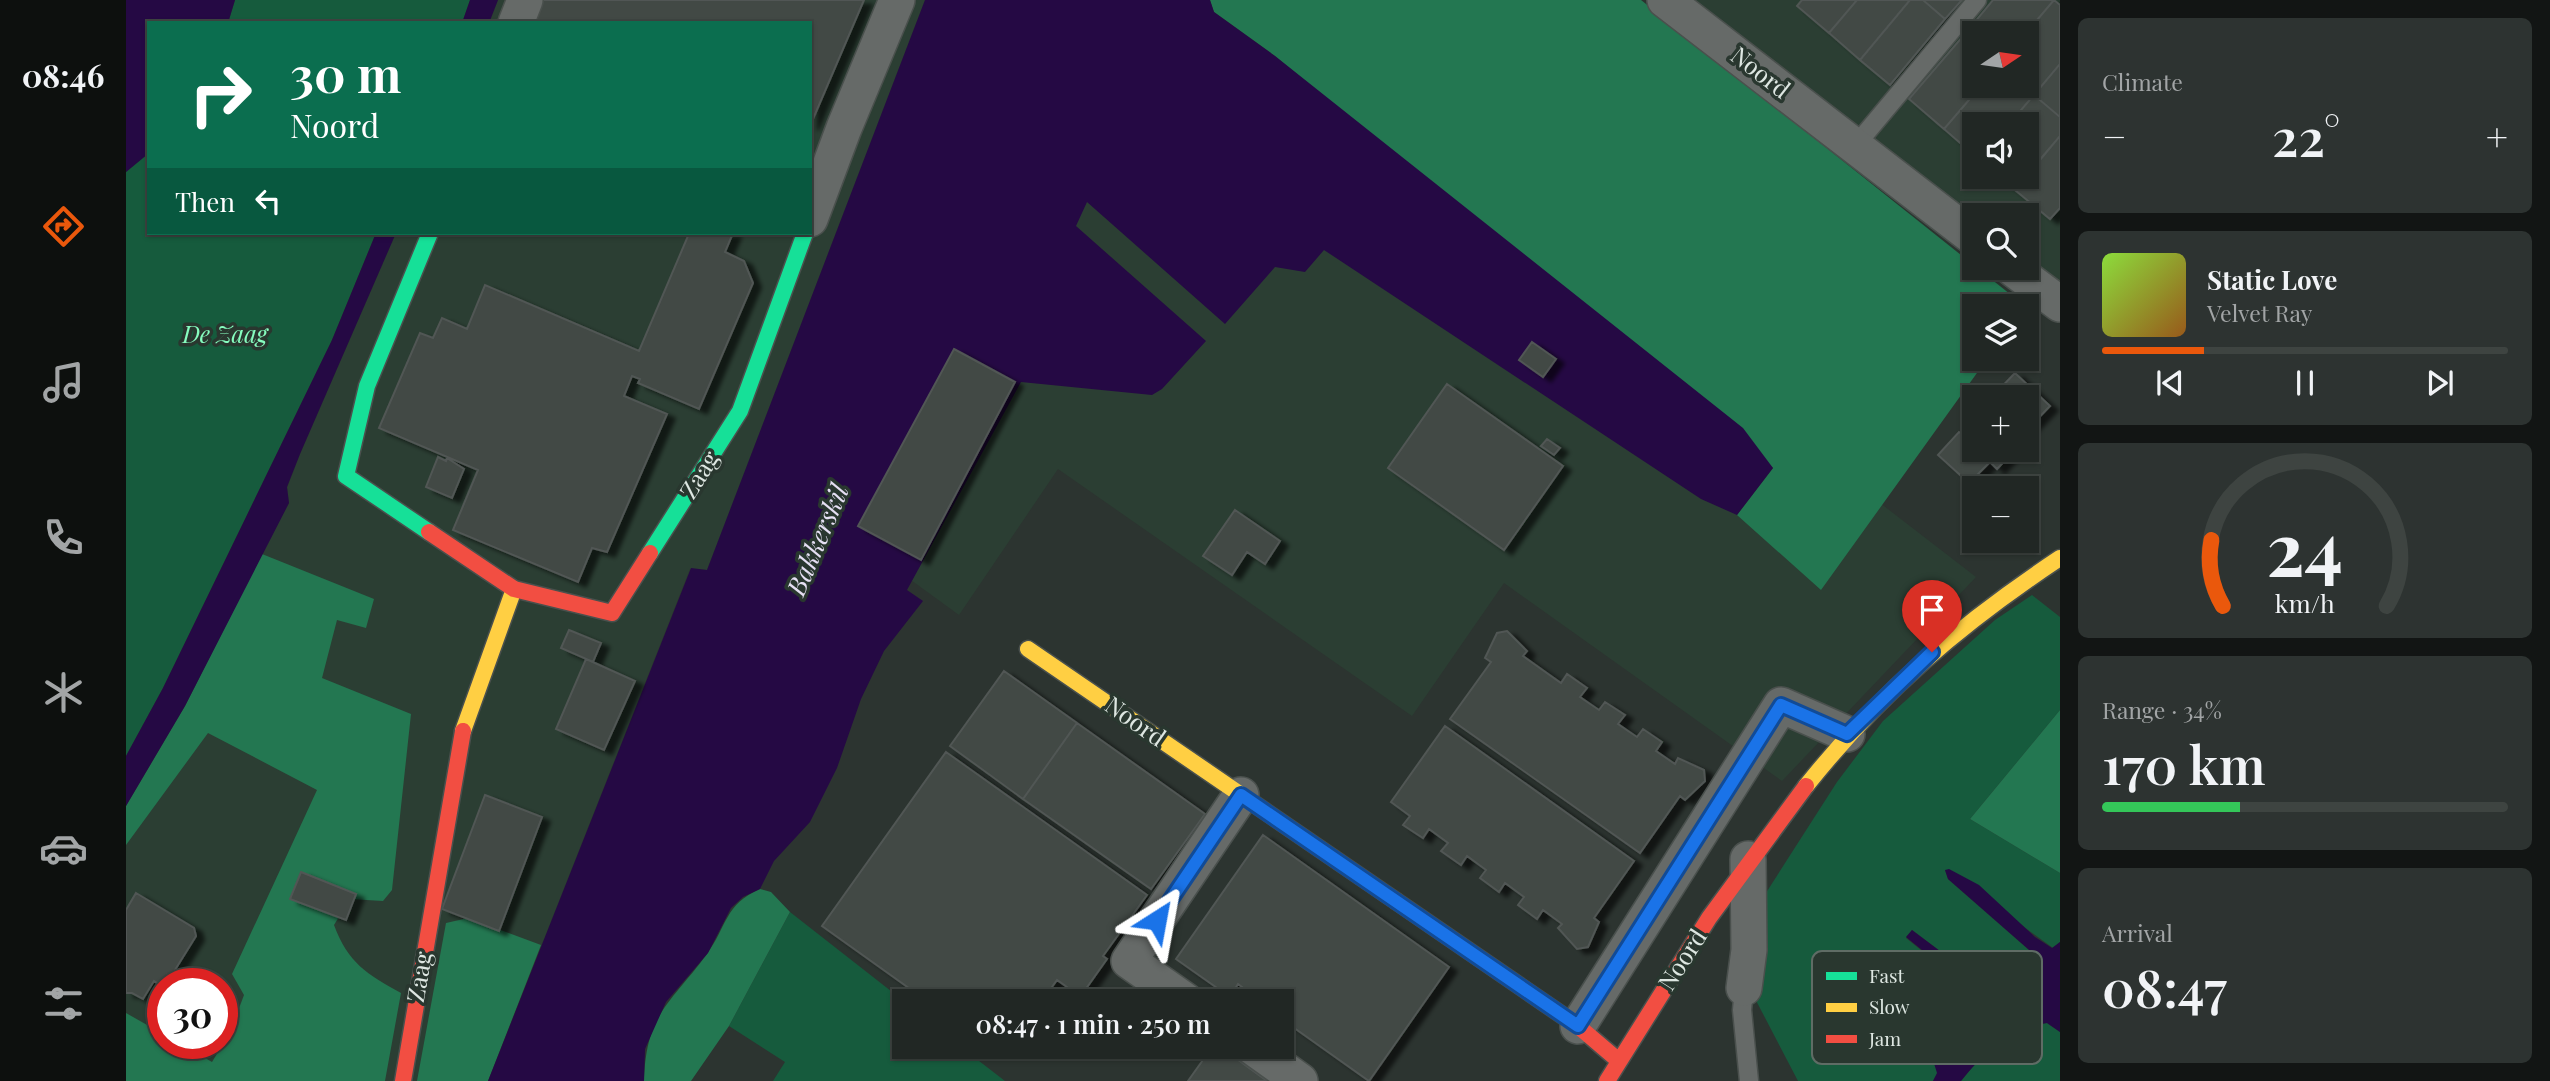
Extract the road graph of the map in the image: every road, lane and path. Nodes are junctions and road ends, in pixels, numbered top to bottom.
1 (525, 0) edge
2 (897, 0) edge
3 (1665, 0) edge
4 (1977, 0) edge
5 (517, 21) edge
6 (1855, 146) junction
7 (812, 214) edge
8 (1962, 229) edge
9 (429, 235) edge
10 (804, 235) edge
11 (2028, 280) edge
12 (2060, 304) edge
13 (2060, 558) edge
14 (514, 589) junction
15 (1028, 649) dead end
16 (1847, 734) junction
17 (1241, 795) junction
18 (1748, 859) junction
19 (1744, 988) joint
20 (1169, 989) edge
21 (1578, 1026) junction
22 (1269, 1059) edge
23 (1619, 1061) junction
24 (403, 1081) edge
25 (1300, 1081) edge
26 (1607, 1081) edge
27 (1749, 1081) edge

1 - 5 street
2 - 7 street
3 - 6 street, Noord
4 - 6 lane
6 - 8 street, Noord
9 - 14 street, Zaag
10 - 14 street, Zaag
11 - 12 street
13 - 16 street, Noord
14 - 24 street, Zaag
15 - 17 street, Noord
16 - 18 street, Noord
16 - 21 street
17 - 20 street
17 - 21 street, Noord
18 - 19 street, Noord
18 - 23 street, Noord
19 - 27 lane
21 - 23 street, Noord
22 - 25 street
23 - 26 street, Noord

